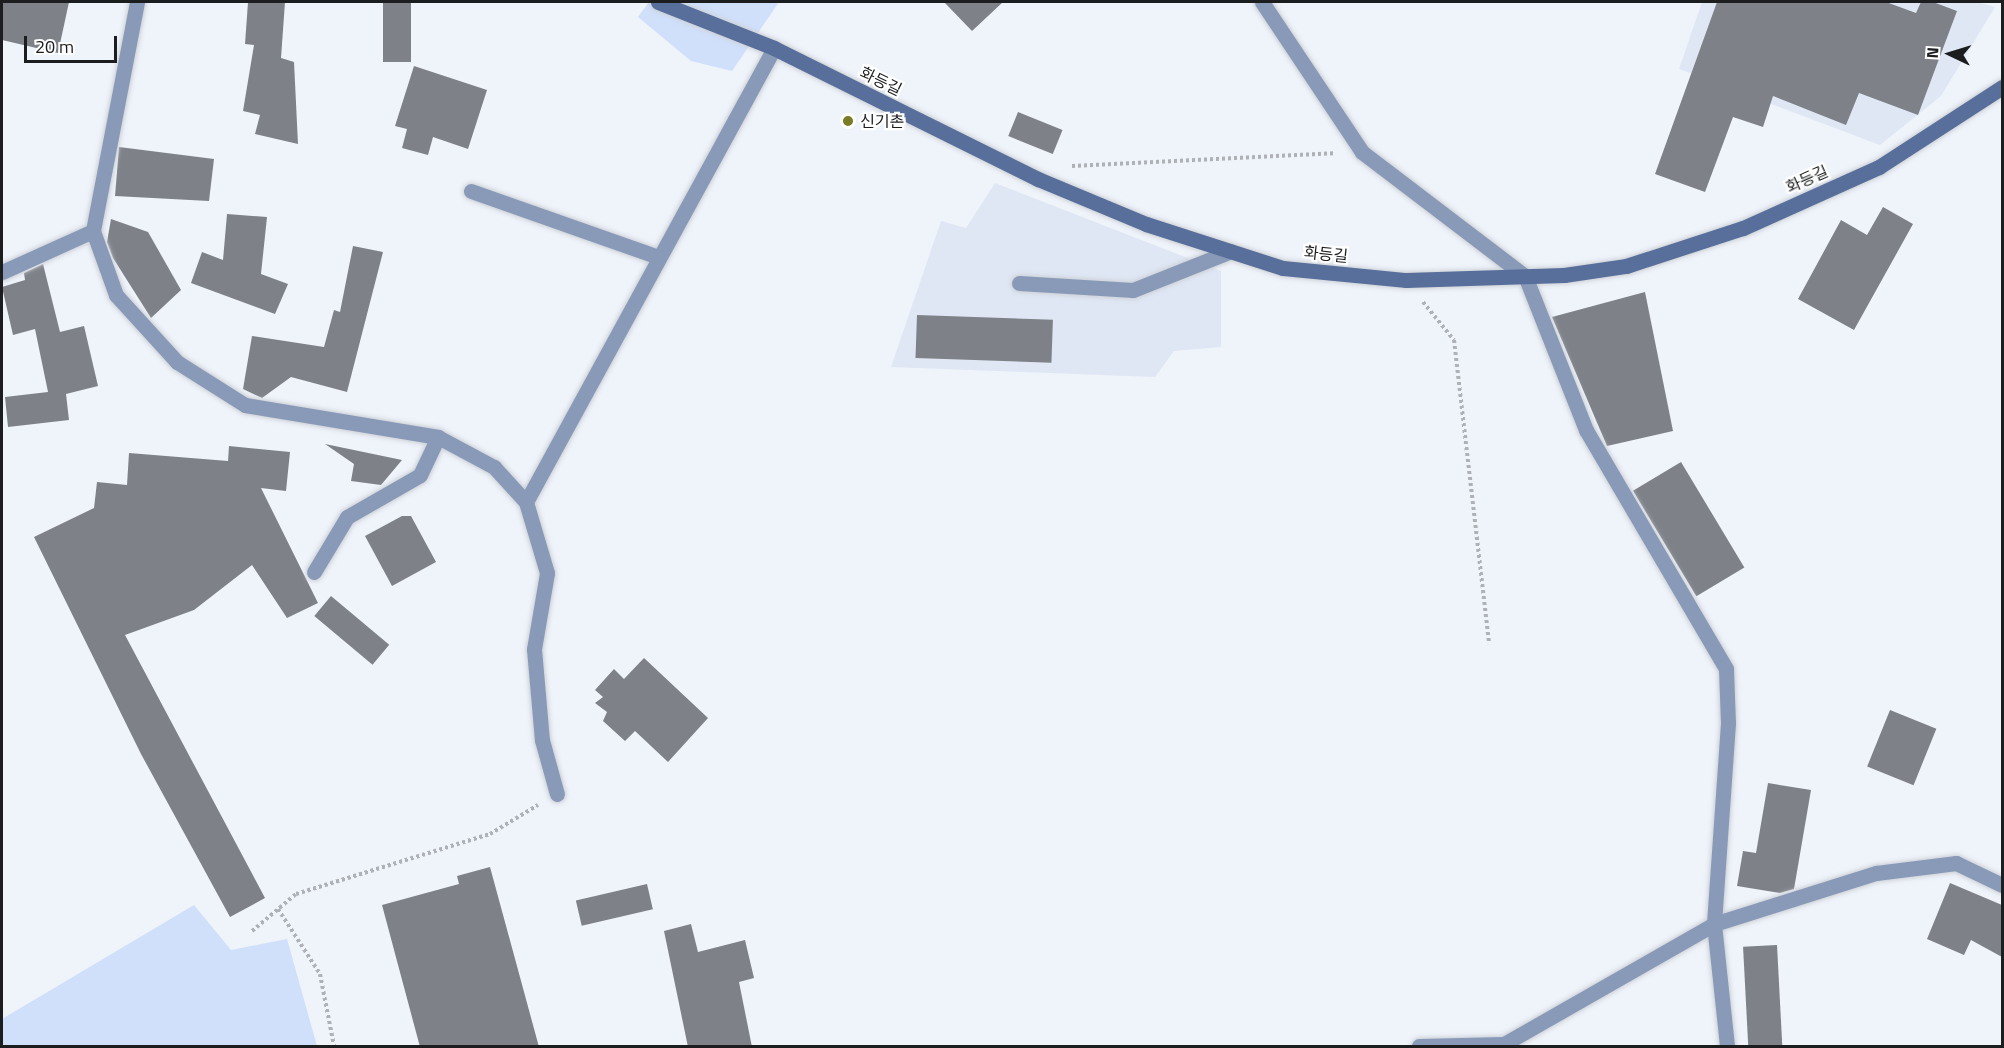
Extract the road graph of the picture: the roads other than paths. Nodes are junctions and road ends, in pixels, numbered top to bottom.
1 (137, 2) edge
2 (658, 2) edge
3 (1262, 2) edge
4 (774, 48) junction
5 (2002, 87) edge
6 (471, 191) dead end
7 (93, 231) junction
8 (1231, 251) junction
9 (658, 257) junction
10 (2, 272) edge
11 (1525, 276) junction
12 (1019, 283) dead end
13 (438, 437) junction
14 (526, 502) junction
15 (314, 572) dead end
16 (557, 794) road end
17 (2002, 885) edge
18 (1714, 924) junction
19 (1419, 1047) edge
20 (1727, 1047) edge

1 - 7 street
2 - 4 street, 화등길
3 - 11 street
4 - 8 street, 화등길
4 - 9 street
5 - 11 street, 화등길
6 - 9 street
7 - 10 street
7 - 13 street
8 - 11 street, 화등길
8 - 12 street
9 - 14 street
11 - 18 street
13 - 14 street
13 - 15 street
14 - 16 street
17 - 18 street
18 - 19 street
18 - 20 street

